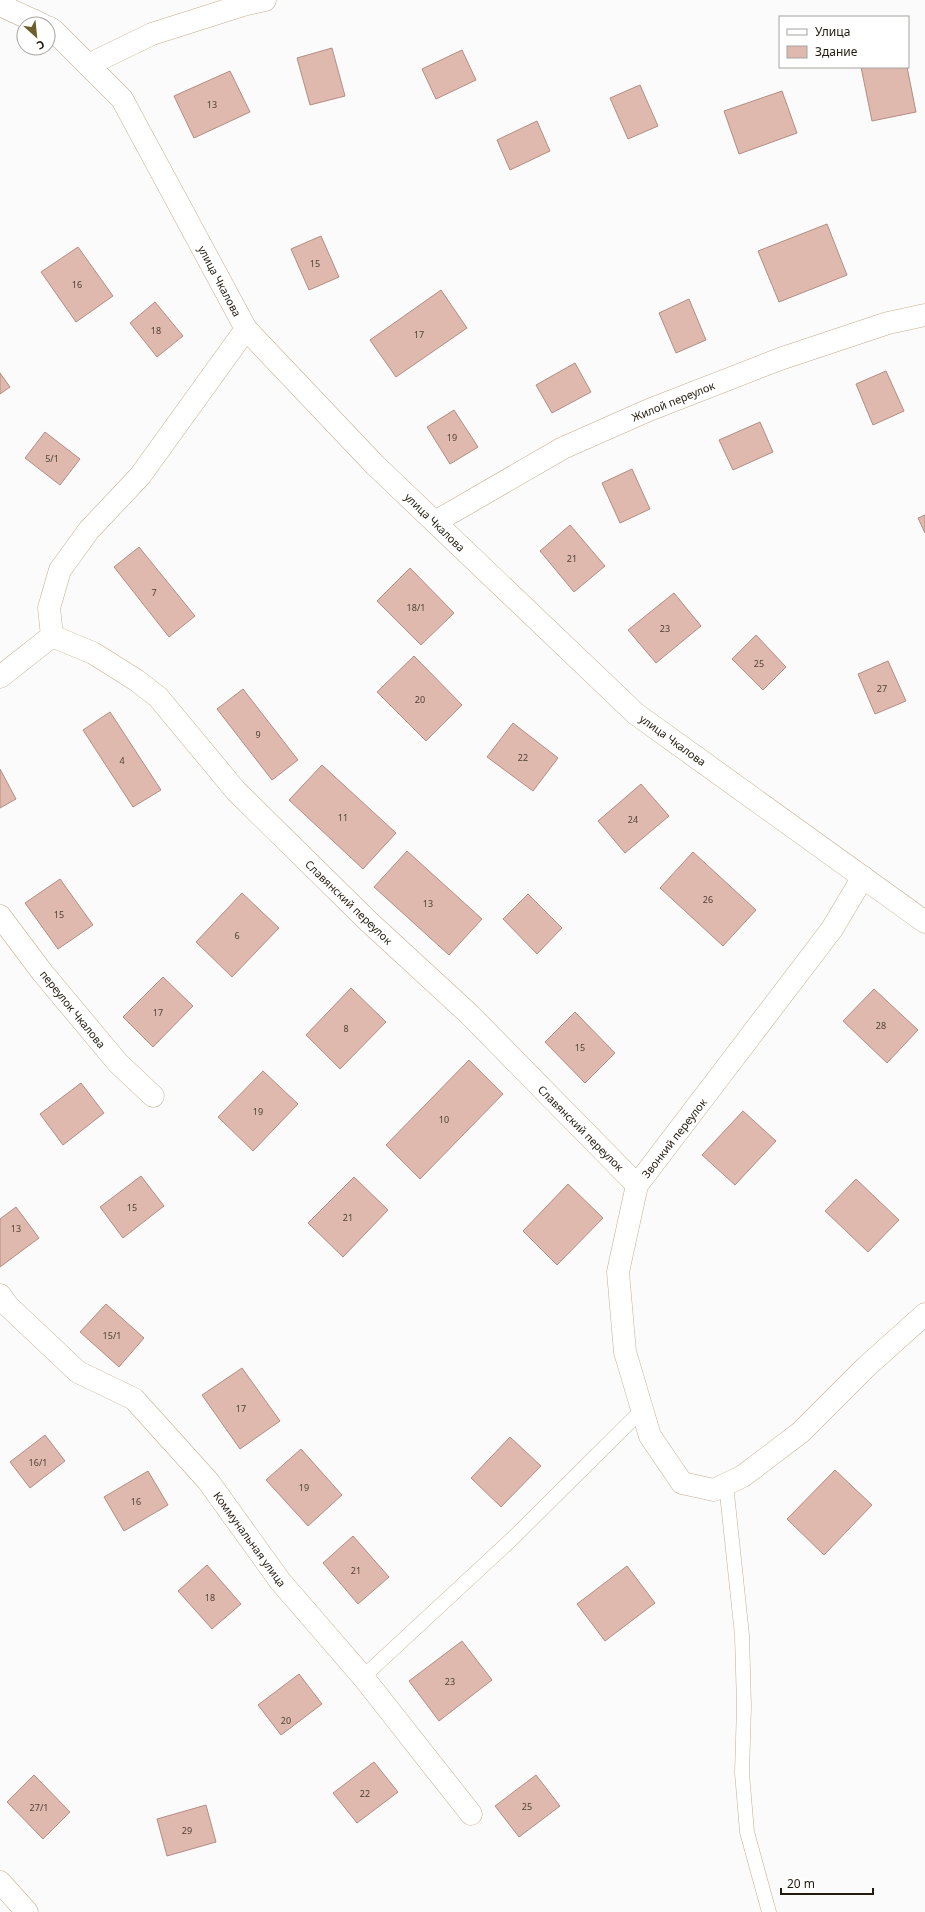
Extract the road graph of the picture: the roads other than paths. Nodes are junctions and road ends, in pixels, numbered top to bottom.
1 (265, 0) edge
2 (0, 5) edge
3 (24, 16) edge
4 (56, 33) edge
5 (88, 65) junction
6 (925, 315) edge
7 (246, 329) junction
8 (435, 522) junction
9 (52, 636) junction
10 (0, 677) edge
11 (863, 877) junction
12 (0, 916) edge
13 (925, 922) edge
14 (153, 1096) dead end
15 (637, 1185) junction
16 (0, 1295) edge
17 (925, 1314) edge
18 (642, 1410) junction
19 (726, 1484) junction
20 (364, 1677) junction
21 (471, 1814) dead end
22 (0, 1882) edge
23 (27, 1912) edge
24 (770, 1912) edge

1 - 5 street
2 - 3 street
4 - 5 street, улица Чкалова
5 - 7 street, улица Чкалова
6 - 8 street, Жилой переулок
7 - 8 street, улица Чкалова
7 - 9 street
8 - 11 street, улица Чкалова
9 - 10 street
9 - 15 street, Славянский переулок
11 - 13 street, улица Чкалова
11 - 15 street, Звонкий переулок
12 - 14 street, переулок Чкалова
15 - 18 street, Звонкий переулок
16 - 20 street, Коммунальная улица
17 - 19 street, Звонкий переулок
18 - 19 street, Звонкий переулок
18 - 20 lane
19 - 24 lane
20 - 21 street, Коммунальная улица
22 - 23 street

